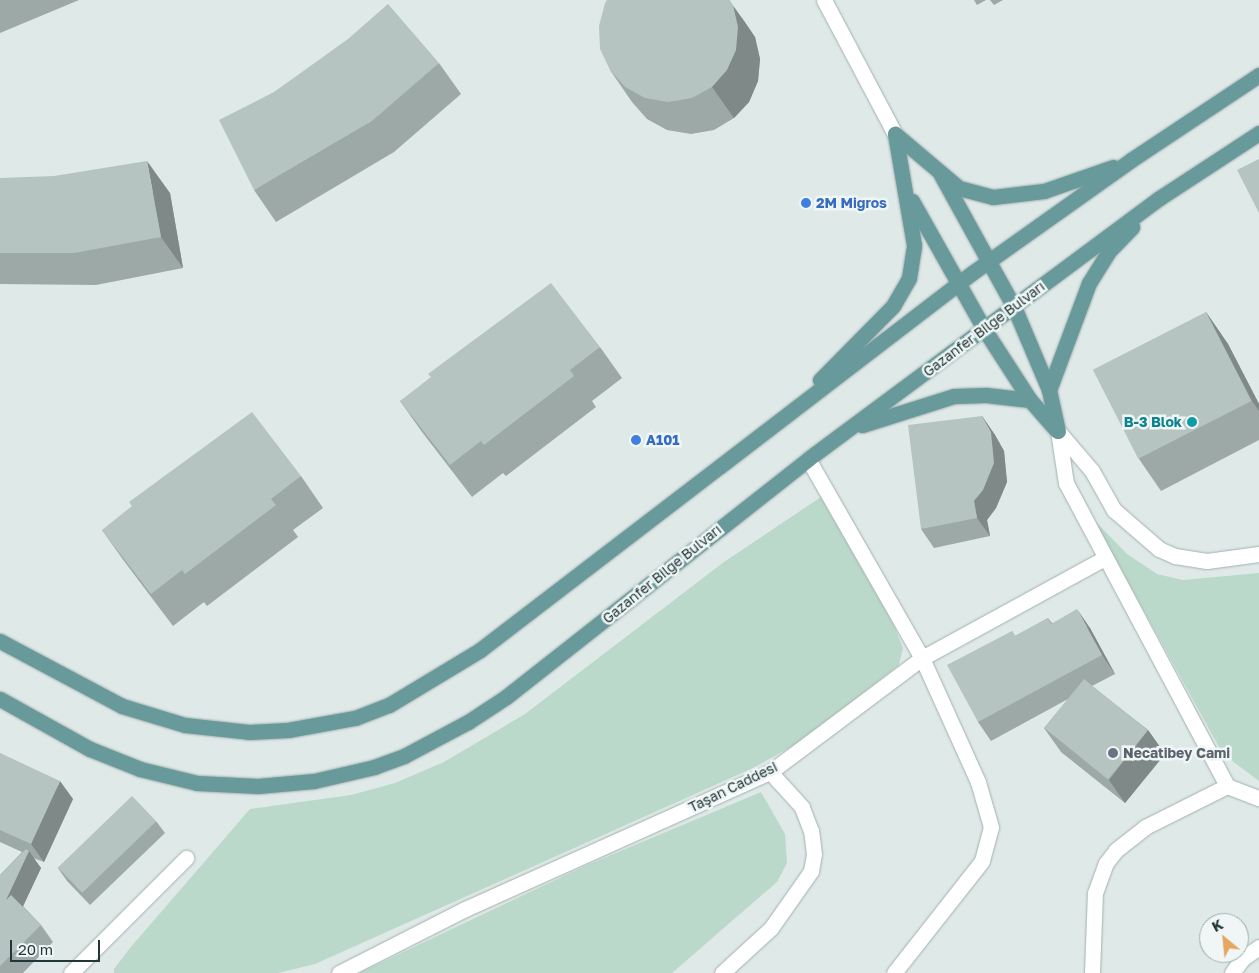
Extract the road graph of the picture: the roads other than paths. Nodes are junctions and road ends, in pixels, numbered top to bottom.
1 (824, 0) edge
2 (1259, 75) edge
3 (1259, 133) edge
4 (895, 134) junction
5 (1130, 160) junction
6 (940, 175) junction
7 (908, 193) junction
8 (1158, 199) junction
9 (989, 261) junction
10 (958, 283) junction
11 (1014, 306) junction
12 (984, 329) junction
13 (1049, 390) junction
14 (1030, 400) junction
15 (775, 426) junction
16 (852, 428) junction
17 (1058, 431) junction
18 (808, 459) junction
19 (1259, 554) edge
20 (1103, 559) junction
21 (0, 641) edge
22 (922, 658) junction
23 (0, 699) edge
24 (770, 772) junction
25 (1226, 786) junction
26 (1259, 798) edge
27 (186, 858) dead end
28 (1259, 947) edge
29 (71, 973) edge
30 (339, 973) edge
31 (722, 973) edge
32 (894, 973) edge
33 (1092, 973) edge
34 (1232, 973) edge

1 - 4 street
2 - 5 main road
3 - 8 main road, Gazanfer Bilge Bulvarı
4 - 6 main road
4 - 7 main road
5 - 6 main road
5 - 9 main road
6 - 9 main road
7 - 10 main road
7 - 15 main road
8 - 11 main road, Gazanfer Bilge Bulvarı
8 - 13 main road
9 - 10 main road
9 - 11 main road
10 - 12 main road
10 - 15 main road
11 - 12 main road, Gazanfer Bilge Bulvarı
11 - 13 main road
12 - 14 main road
12 - 16 main road, Gazanfer Bilge Bulvarı
13 - 17 main road
14 - 16 main road
14 - 17 main road
15 - 21 main road
16 - 18 main road, Gazanfer Bilge Bulvarı
17 - 19 street
17 - 20 street
18 - 22 street
18 - 23 main road, Gazanfer Bilge Bulvarı
20 - 22 street, Taşan Caddesi
20 - 25 street
22 - 24 street, Taşan Caddesi
22 - 32 street
24 - 30 street, Taşan Caddesi
24 - 31 street
25 - 26 street
25 - 33 street
27 - 29 street
28 - 34 street

